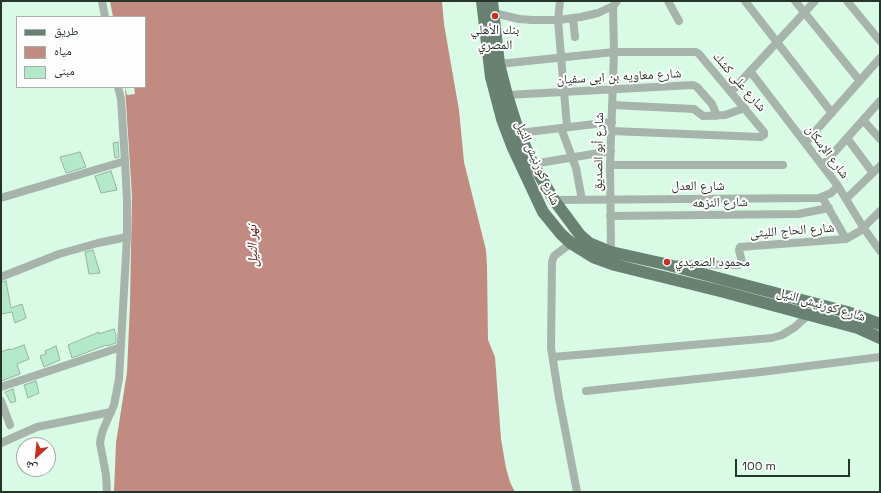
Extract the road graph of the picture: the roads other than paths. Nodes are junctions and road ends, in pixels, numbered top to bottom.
1 (102, 1) edge
2 (482, 1) edge
3 (560, 1) edge
4 (668, 1) edge
5 (745, 1) edge
6 (794, 1) edge
7 (815, 1) edge
8 (847, 1) edge
9 (615, 3) edge
10 (493, 7) edge
11 (804, 14) junction
12 (105, 16) edge
13 (573, 18) junction
14 (558, 20) junction
15 (679, 21) dead end
16 (575, 37) dead end
17 (880, 41) edge
18 (776, 43) junction
19 (614, 52) junction
20 (561, 57) junction
21 (880, 58) edge
22 (499, 64) junction
23 (750, 71) junction
24 (860, 82) junction
25 (118, 88) edge
26 (613, 89) junction
27 (564, 92) junction
28 (731, 92) junction
29 (507, 96) junction
30 (880, 102) edge
31 (612, 105) junction
32 (745, 108) junction
33 (832, 113) junction
34 (715, 116) junction
35 (863, 120) junction
36 (612, 122) junction
37 (564, 128) junction
38 (611, 131) junction
39 (520, 133) junction
40 (847, 138) junction
41 (880, 139) edge
42 (805, 143) junction
43 (611, 151) junction
44 (572, 157) junction
45 (125, 161) junction
46 (533, 164) junction
47 (610, 165) junction
48 (783, 165) dead end
49 (822, 165) junction
50 (880, 166) edge
51 (873, 173) junction
52 (838, 186) junction
53 (822, 197) junction
54 (1, 198) edge
55 (610, 199) junction
56 (846, 199) junction
57 (554, 200) junction
58 (582, 200) junction
59 (829, 208) junction
60 (880, 211) edge
61 (610, 216) junction
62 (863, 227) junction
63 (580, 235) junction
64 (127, 237) junction
65 (846, 239) junction
66 (572, 244) junction
67 (880, 251) edge
68 (611, 252) junction
69 (665, 264) junction
70 (1, 277) edge
71 (808, 315) junction
72 (880, 324) edge
73 (880, 338) edge
74 (121, 347) junction
75 (552, 357) junction
76 (880, 357) edge
77 (1, 387) edge
78 (586, 391) dead end
79 (2, 405) edge
80 (111, 412) junction
81 (10, 425) dead end
82 (1, 443) edge
83 (108, 492) edge
84 (577, 492) edge

1 - 12 street
2 - 66 main road, شارع كورنيش النيل
3 - 14 street
4 - 15 street
5 - 18 street
6 - 11 street
7 - 11 street
8 - 17 street
9 - 13 street
9 - 19 street, شارع أبو الصديق
10 - 14 street
10 - 22 main road, شارع كورنيش النيل
11 - 18 street
11 - 24 street
13 - 14 street
13 - 16 street
14 - 20 street
18 - 23 street
18 - 33 street
19 - 20 street, شارع على كشك
19 - 26 street, شارع أبو الصديق
19 - 28 street, شارع على كشك
20 - 22 street, شارع على كشك
20 - 27 street
21 - 24 street
22 - 29 main road, شارع كورنيش النيل
23 - 28 street
23 - 42 street, شارع الإسكان
24 - 33 street
25 - 45 street
26 - 27 street, شارع معاويه بن ابى سفيان
26 - 31 street, شارع أبو الصديق
26 - 34 street, شارع معاويه بن ابى سفيان
27 - 29 street, شارع معاويه بن ابى سفيان
27 - 37 street
28 - 32 street, شارع على كشك
29 - 39 main road, شارع كورنيش النيل
30 - 35 street
31 - 34 street
31 - 36 street, شارع أبو الصديق
32 - 34 street
32 - 38 street, شارع على كشك
33 - 42 street
35 - 40 street
35 - 41 street
36 - 37 street
36 - 38 street, شارع أبو الصديق
37 - 39 street
37 - 44 street
38 - 43 street, شارع أبو الصديق
39 - 46 main road, شارع كورنيش النيل
40 - 49 street
40 - 51 street
42 - 49 street, شارع الإسكان
43 - 44 street
43 - 47 street, شارع أبو الصديق
44 - 46 street
44 - 58 street
45 - 54 street
45 - 64 street
46 - 57 main road, شارع كورنيش النيل
47 - 48 street
47 - 55 street, شارع أبو الصديق
49 - 52 street, شارع الإسكان
50 - 51 street
51 - 56 street
52 - 53 street
52 - 56 street, شارع الإسكان
53 - 55 street, شارع العدل
53 - 59 street
55 - 58 street, شارع العدل
55 - 61 street, شارع أبو الصديق
56 - 62 street, شارع الإسكان
57 - 58 street, شارع العدل
57 - 63 main road, شارع كورنيش النيل
59 - 61 street, شارع النزهه
59 - 65 street
60 - 62 street, شارع الحاج الليثى
61 - 68 street, شارع أبو الصديق
62 - 65 street, شارع الحاج الليثى
62 - 67 street, شارع الإسكان
63 - 66 street
63 - 68 main road, شارع كورنيش النيل
64 - 70 street
64 - 74 street
65 - 69 street, شارع الحاج الليثى
66 - 71 main road, شارع كورنيش النيل
66 - 75 street
68 - 69 main road, شارع كورنيش النيل
69 - 72 main road, شارع كورنيش النيل
71 - 73 main road, شارع كورنيش النيل
71 - 75 street
74 - 77 street
74 - 80 street
75 - 84 street
76 - 78 street
79 - 81 street
80 - 82 street
80 - 83 street

